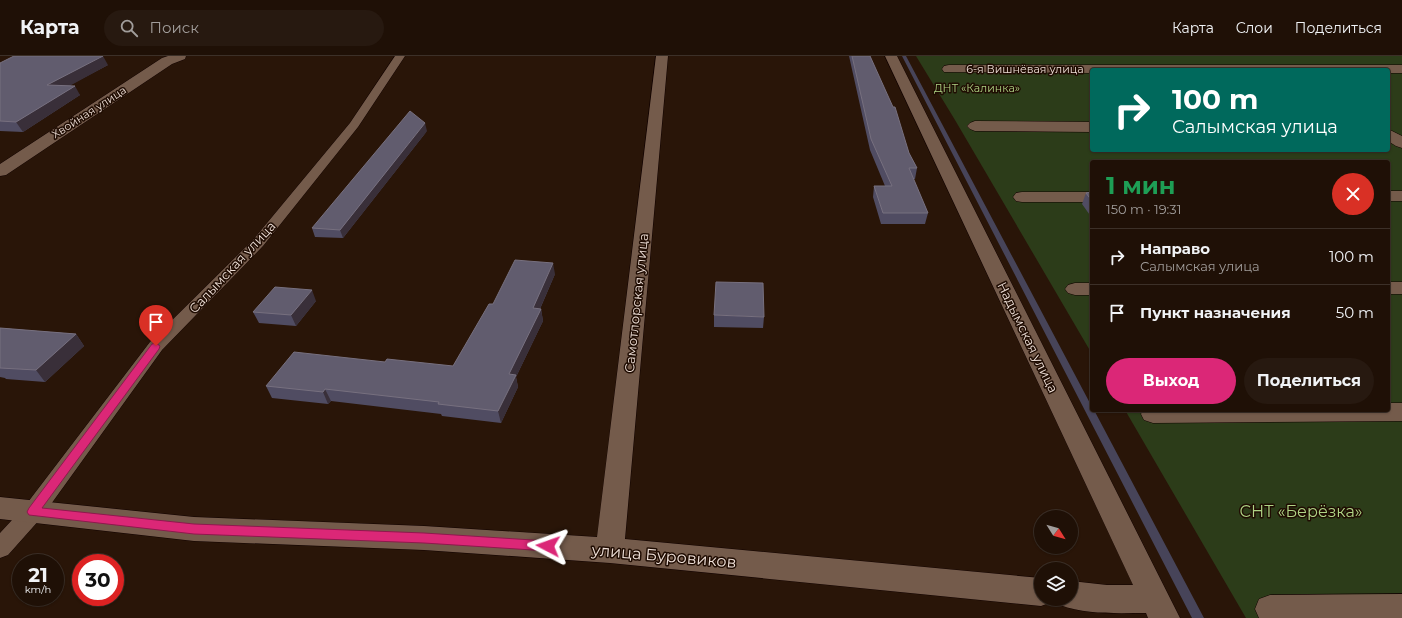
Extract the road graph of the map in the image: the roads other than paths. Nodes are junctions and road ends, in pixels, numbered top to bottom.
1 (180, 56) edge
2 (400, 56) edge
3 (662, 56) edge
4 (891, 56) edge
5 (1272, 56) edge
6 (1290, 68) edge
7 (949, 69) dead end
8 (1090, 69) edge
9 (1390, 69) edge
10 (1402, 69) edge
11 (975, 126) dead end
12 (1090, 127) edge
13 (1390, 127) edge
14 (1402, 127) edge
15 (1390, 135) edge
16 (1402, 144) edge
17 (0, 171) edge
18 (1390, 196) edge
19 (1402, 196) edge
20 (1090, 197) edge
21 (1022, 198) dead end
22 (1390, 288) edge
23 (1402, 288) edge
24 (1402, 412) edge
25 (1153, 414) dead end
26 (0, 508) edge
27 (33, 512) junction
28 (0, 548) edge
29 (610, 550) junction
30 (1034, 591) edge
31 (1078, 596) edge
32 (1159, 608) edge
33 (1402, 608) edge
34 (1270, 609) dead end

1 - 17 street, Хвойная улица
2 - 27 lane, Салымская улица
3 - 29 street, Самотлорская улица
4 - 32 street, Надымская улица
5 - 6 street
7 - 8 street, 6-я Вишнёвая улица
9 - 10 street, 6-я Вишнёвая улица
11 - 12 street
13 - 14 street
15 - 16 street
18 - 19 street
20 - 21 street
22 - 23 street
24 - 25 street
26 - 27 street, улица Буровиков
27 - 28 lane, Салымская улица
27 - 29 street, улица Буровиков
29 - 30 street, улица Буровиков
31 - 32 street
33 - 34 street

